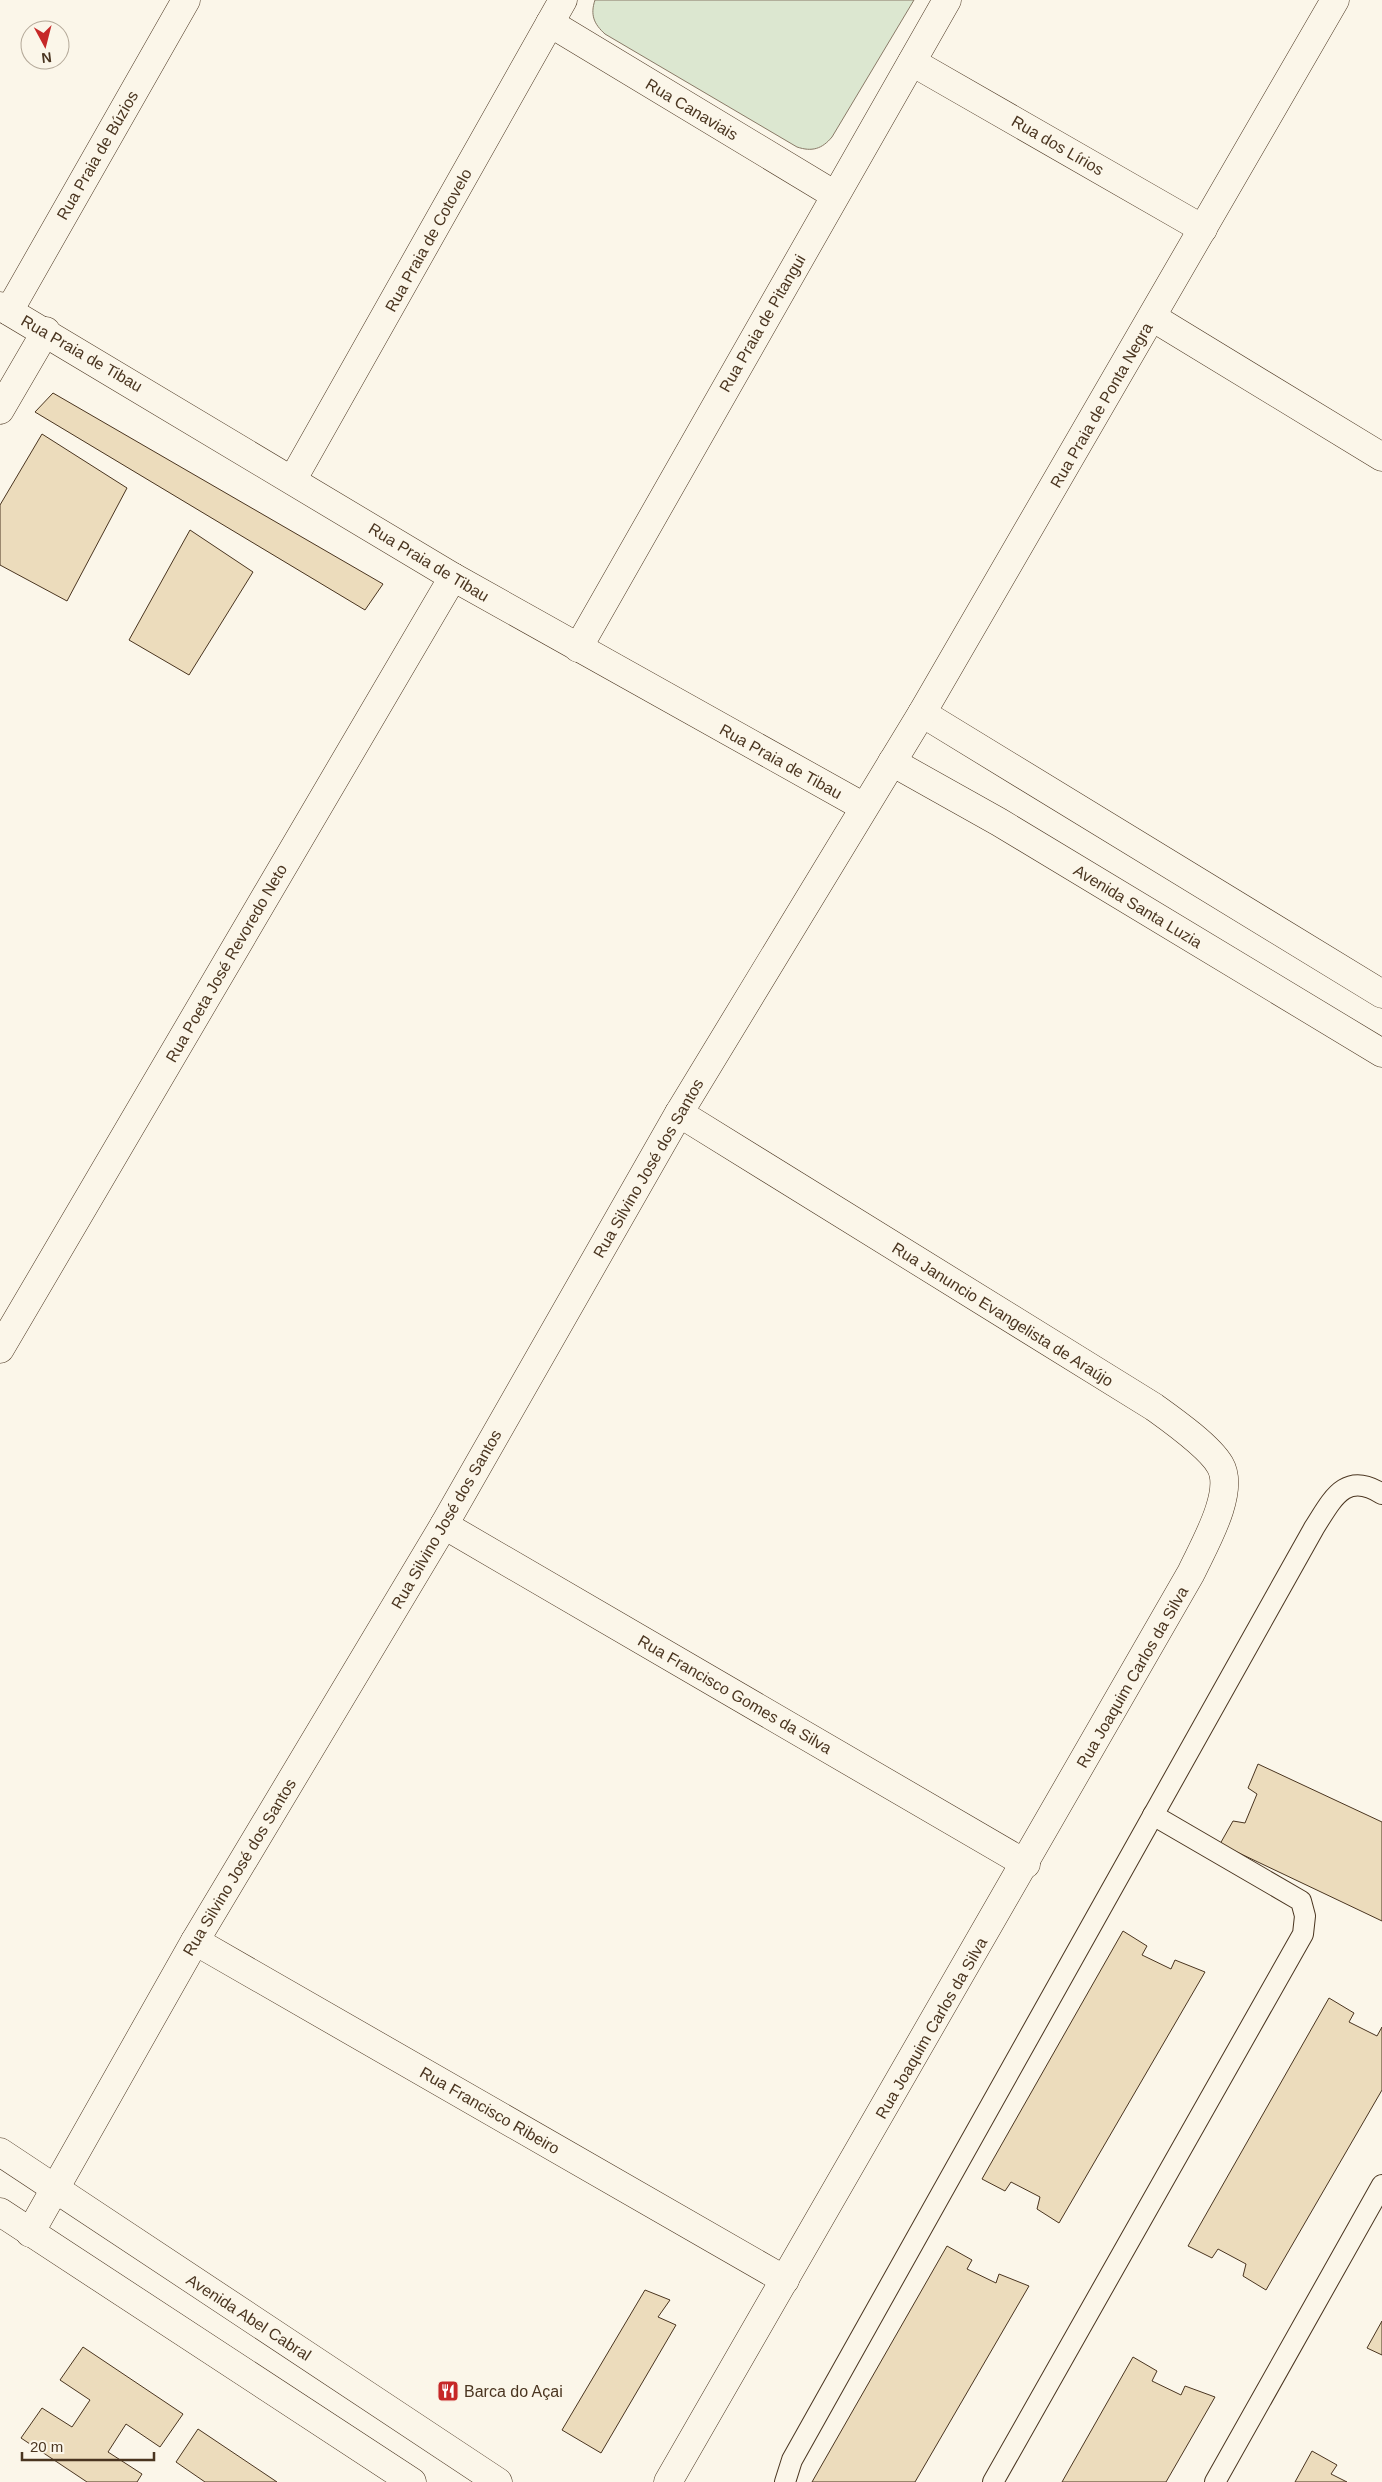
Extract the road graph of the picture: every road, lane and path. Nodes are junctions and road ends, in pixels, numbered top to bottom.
1 (186, 0) edge
2 (947, 0) edge
3 (1335, 0) edge
4 (557, 11) edge
5 (912, 62) junction
6 (835, 195) junction
7 (1203, 229) junction
8 (4, 308) edge
9 (1152, 318) junction
10 (46, 331) junction
11 (0, 410) edge
12 (1382, 457) edge
13 (293, 479) junction
14 (453, 577) junction
15 (578, 648) junction
16 (922, 713) junction
17 (892, 762) junction
18 (864, 807) junction
19 (1382, 994) edge
20 (1382, 1053) edge
21 (679, 1113) junction
22 (0, 1349) edge
23 (1382, 1494) edge
24 (444, 1525) junction
25 (1191, 1573) joint
26 (1154, 1815) junction
27 (1026, 1864) junction
28 (195, 1940) junction
29 (0, 2152) edge
30 (1382, 2185) edge
31 (54, 2188) junction
32 (0, 2212) edge
33 (30, 2233) junction
34 (785, 2280) junction
35 (412, 2482) edge
36 (498, 2482) edge
37 (668, 2482) edge
38 (785, 2482) edge
39 (993, 2482) edge
40 (1215, 2482) edge

1 - 8 street, Rua Praia de Búzios
2 - 5 street, Rua Praia de Pitangui
3 - 7 street, Rua Praia de Ponta Negra
4 - 6 street, Rua Canaviais
4 - 13 street, Rua Praia de Cotovelo
5 - 6 street, Rua Praia de Pitangui
5 - 7 street, Rua dos Lírios
6 - 15 street, Rua Praia de Pitangui
7 - 9 street, Rua Praia de Ponta Negra
8 - 10 street, Rua Praia de Tibau
9 - 12 street
9 - 16 street, Rua Praia de Ponta Negra
10 - 11 street
10 - 13 street, Rua Praia de Tibau
13 - 14 street, Rua Praia de Tibau
14 - 15 street, Rua Praia de Tibau
14 - 22 street, Rua Poeta José Revoredo Neto
15 - 18 street, Rua Praia de Tibau
16 - 17 street, Rua Praia de Ponta Negra
16 - 19 street
17 - 18 street, Rua Praia de Ponta Negra
17 - 20 street, Avenida Santa Luzia
18 - 21 street, Rua Silvino José dos Santos
21 - 24 street, Rua Silvino José dos Santos
21 - 25 street, Rua Januncio Evangelista de Araújo
23 - 26 lane
24 - 27 street, Rua Francisco Gomes da Silva
24 - 28 street, Rua Silvino José dos Santos
25 - 27 street, Rua Joaquim Carlos da Silva
26 - 38 lane
26 - 39 lane
27 - 34 street, Rua Joaquim Carlos da Silva
28 - 31 street, Rua Silvino José dos Santos
28 - 34 street, Rua Francisco Ribeiro
29 - 31 street, Avenida Abel Cabral
30 - 40 lane
31 - 33 street, Rua Silvino José dos Santos
31 - 36 street, Avenida Abel Cabral
32 - 33 street
33 - 35 street
34 - 37 street, Rua Joaquim Carlos da Silva

